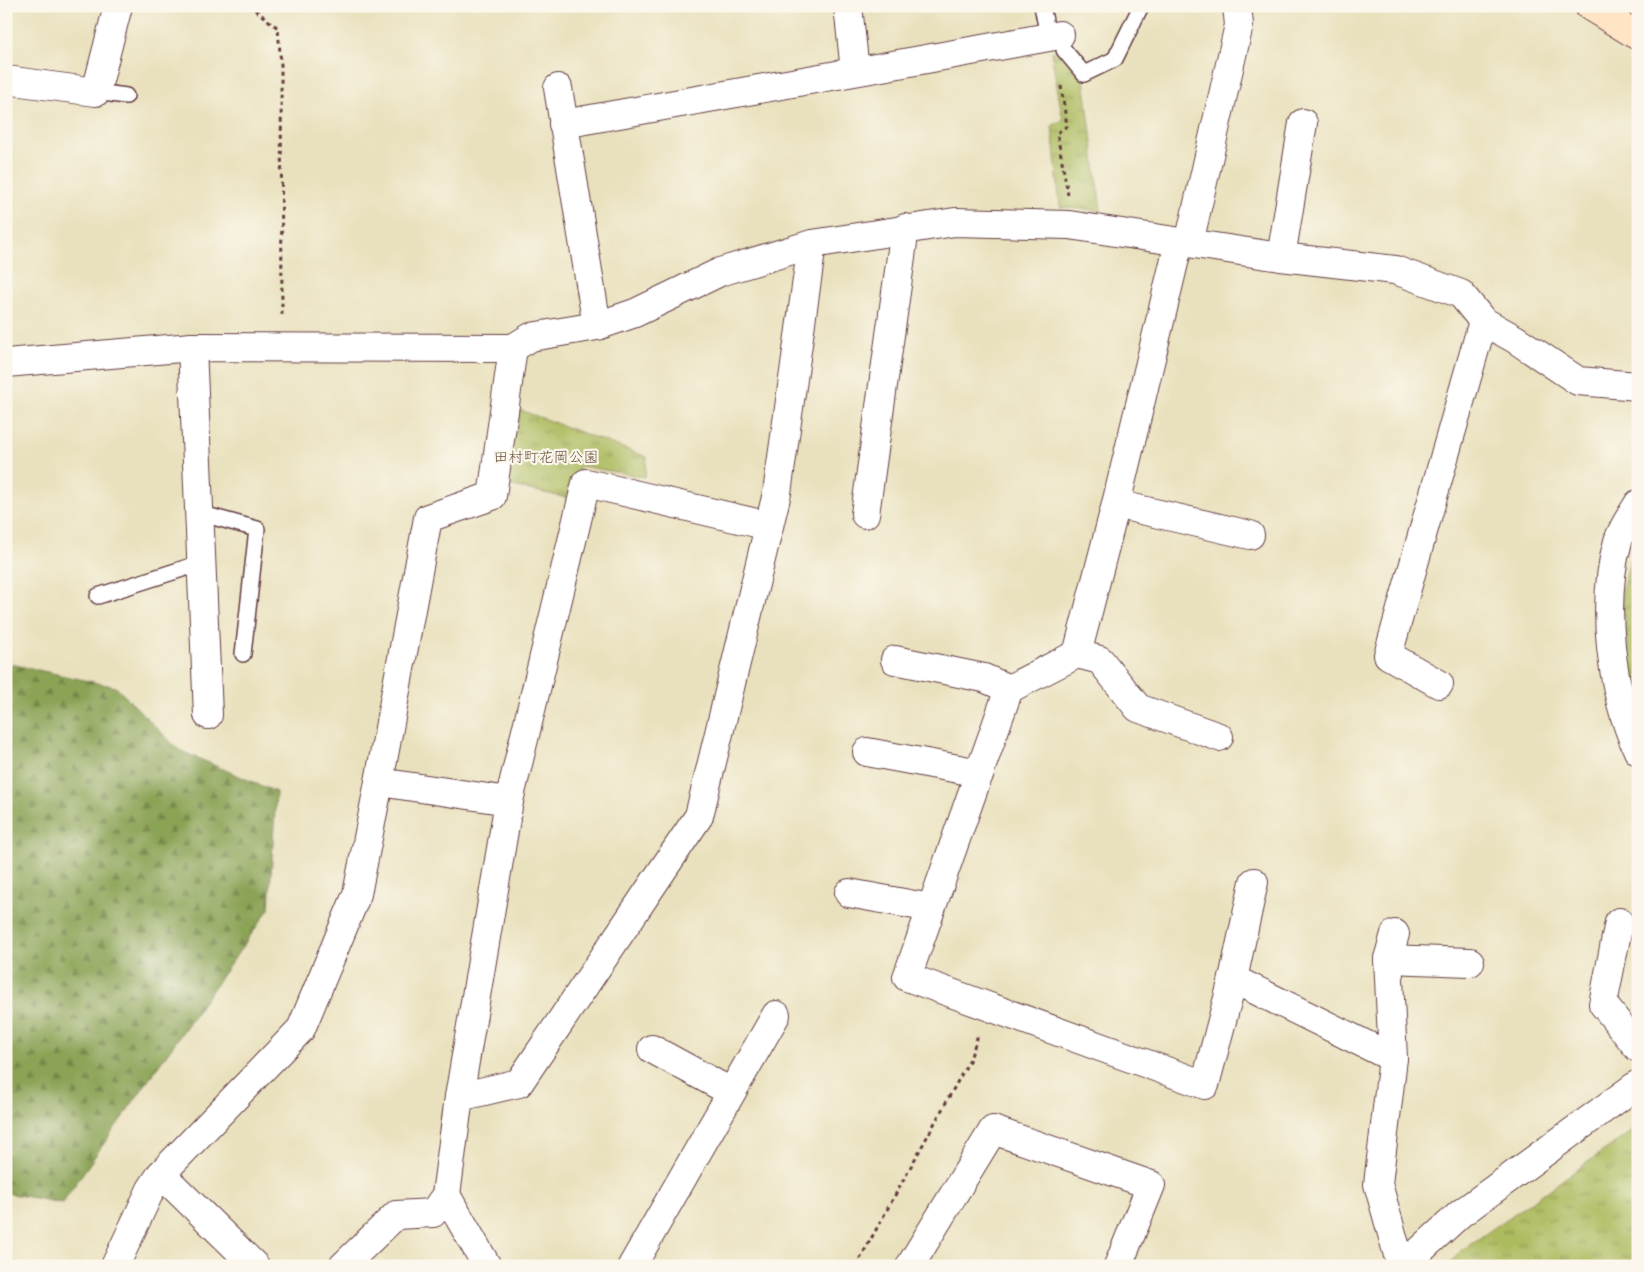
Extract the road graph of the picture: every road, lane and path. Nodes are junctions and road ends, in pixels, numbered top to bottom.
1 (118, 6) edge
2 (848, 6) edge
3 (1042, 6) edge
4 (1141, 6) edge
5 (1237, 6) edge
6 (1589, 6) edge
7 (255, 10) dead end
8 (1638, 36) edge
9 (1057, 40) junction
10 (855, 71) junction
11 (6, 80) edge
12 (558, 88) dead end
13 (96, 92) junction
14 (126, 96) dead end
15 (1303, 123) dead end
16 (563, 124) junction
17 (1069, 225) junction
18 (905, 228) junction
19 (1184, 242) junction
20 (812, 244) junction
21 (1282, 257) junction
22 (1483, 321) junction
23 (282, 326) dead end
24 (596, 326) junction
25 (192, 347) junction
26 (513, 348) junction
27 (6, 363) edge
28 (1638, 386) edge
29 (1116, 504) junction
30 (1638, 504) edge
31 (199, 513) junction
32 (865, 514) dead end
33 (769, 526) junction
34 (1250, 535) dead end
35 (201, 563) junction
36 (98, 596) dead end
37 (243, 654) dead end
38 (1077, 654) junction
39 (895, 660) dead end
40 (1440, 684) dead end
41 (1009, 689) junction
42 (208, 716) dead end
43 (1219, 737) dead end
44 (1638, 751) edge
45 (867, 752) dead end
46 (980, 773) junction
47 (380, 782) junction
48 (509, 801) junction
49 (1254, 882) dead end
50 (849, 893) dead end
51 (931, 908) junction
52 (1619, 922) dead end
53 (1470, 962) dead end
54 (1233, 979) junction
55 (988, 1006) junction
56 (776, 1015) dead end
57 (1638, 1048) edge
58 (652, 1049) dead end
59 (1393, 1058) junction
60 (1638, 1084) edge
61 (731, 1092) junction
62 (459, 1097) junction
63 (161, 1174) junction
64 (446, 1195) junction
65 (115, 1266) edge
66 (255, 1266) edge
67 (343, 1266) edge
68 (487, 1266) edge
69 (632, 1266) edge
70 (856, 1266) edge
71 (910, 1266) edge
72 (1118, 1266) edge
73 (1402, 1266) edge

1 - 13 street
2 - 10 street
3 - 9 lane
4 - 9 lane
5 - 19 street
6 - 8 main road
7 - 23 path
9 - 10 street
9 - 17 path
10 - 16 street
11 - 13 street
12 - 16 street
13 - 14 lane
15 - 21 street
16 - 24 street
17 - 18 street
17 - 19 street
18 - 20 street
18 - 32 street
19 - 21 street
19 - 29 street
20 - 24 street
20 - 33 street
21 - 22 street
22 - 28 street
22 - 40 street
24 - 26 street
25 - 26 street
25 - 27 street
25 - 31 street
26 - 47 street
29 - 34 street
29 - 38 street
30 - 44 street
31 - 35 street
31 - 37 lane
33 - 48 street
33 - 62 street
35 - 36 lane
35 - 42 street
38 - 41 street
38 - 43 street
39 - 41 street
41 - 46 street
45 - 46 street
46 - 51 street
47 - 48 street
47 - 63 street
48 - 62 street
49 - 54 street
50 - 51 street
51 - 55 street
52 - 57 street
53 - 59 street
54 - 55 street
54 - 59 street
55 - 70 path
56 - 61 street
58 - 61 street
59 - 73 street
60 - 73 street
61 - 69 street
62 - 64 street
63 - 65 street
63 - 66 street
64 - 67 street
64 - 68 street
71 - 72 street

